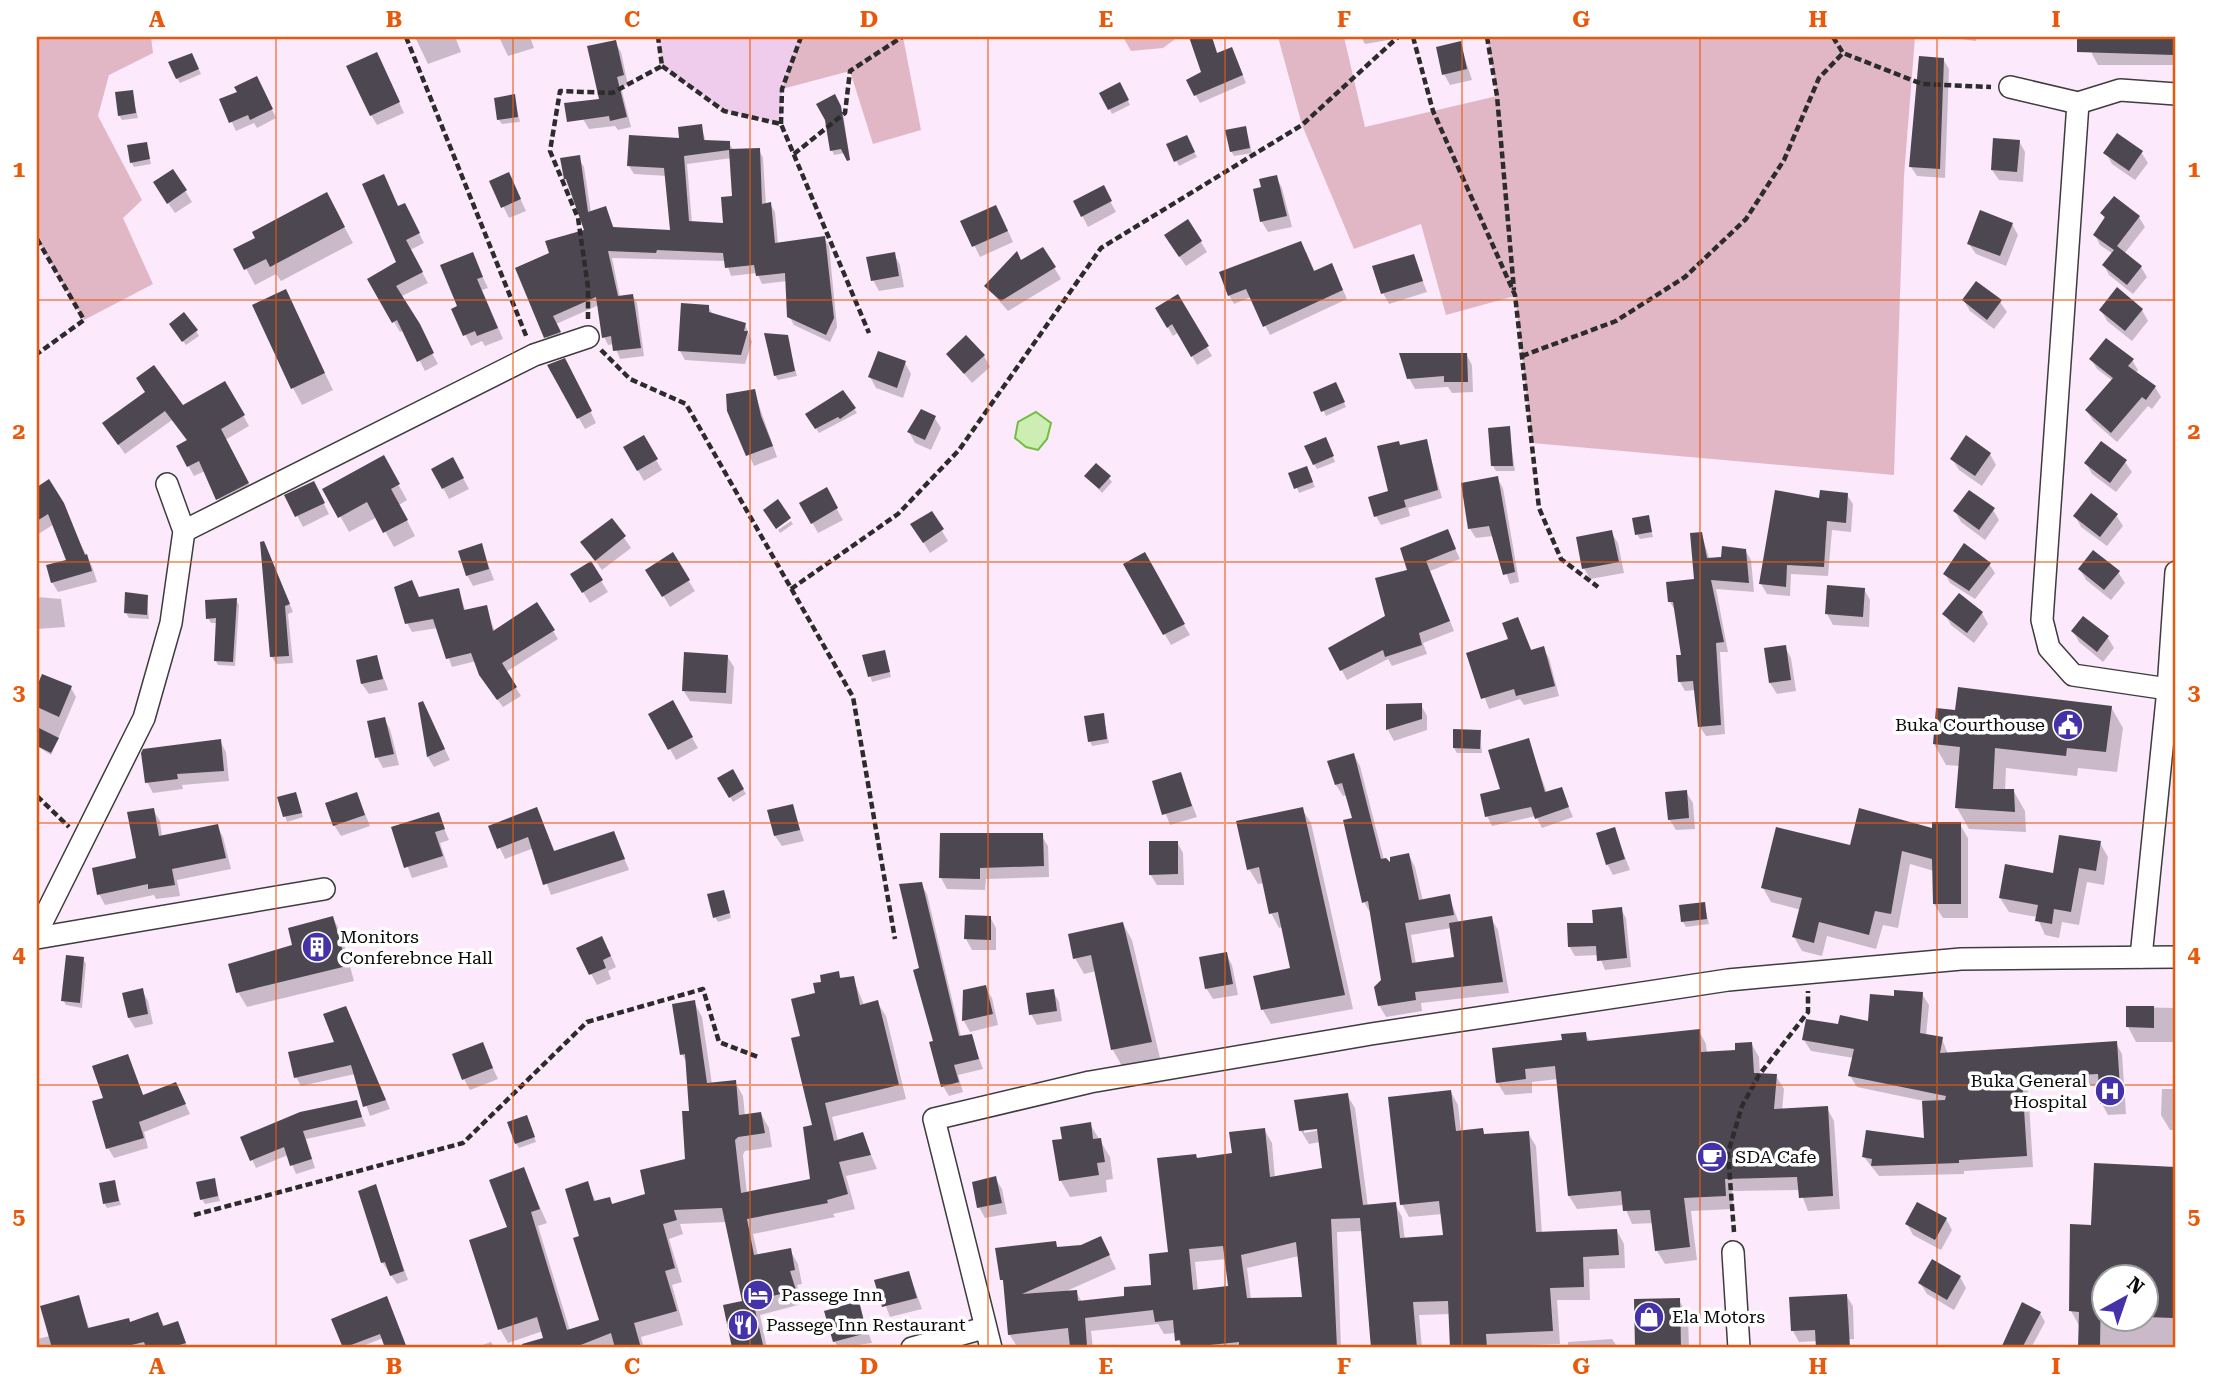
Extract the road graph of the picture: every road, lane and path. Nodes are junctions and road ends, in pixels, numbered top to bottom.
1 (406, 37) edge
2 (658, 37) edge
3 (800, 37) edge
4 (902, 37) edge
5 (1398, 37) edge
6 (1413, 37) edge
7 (1488, 37) edge
8 (1833, 37) edge
9 (1843, 53) junction
10 (662, 66) junction
11 (2010, 87) joint
12 (2176, 94) edge
13 (2078, 103) junction
14 (781, 124) junction
15 (794, 154) junction
16 (37, 239) edge
17 (1515, 295) junction
18 (869, 333) dead end
19 (588, 337) junction
20 (37, 354) edge
21 (534, 355) junction
22 (1522, 356) junction
23 (167, 484) dead end
24 (184, 531) junction
25 (2176, 572) edge
26 (1598, 586) dead end
27 (791, 589) junction
28 (2168, 690) junction
29 (37, 796) edge
30 (82, 838) junction
31 (324, 889) dead end
32 (37, 932) edge
33 (37, 938) edge
34 (895, 939) dead end
35 (2140, 957) junction
36 (2176, 957) edge
37 (1808, 973) junction
38 (758, 1057) dead end
39 (194, 1215) dead end
40 (1734, 1243) joint
41 (984, 1328) junction
42 (912, 1348) edge
43 (991, 1348) edge
44 (1739, 1348) edge

1 - 21 path
2 - 10 path
3 - 14 path
4 - 15 path
5 - 27 path
6 - 17 path
7 - 17 path
8 - 9 path
9 - 11 path
9 - 22 path
10 - 14 path
10 - 19 path
11 - 13 street
12 - 13 street
13 - 28 street
14 - 15 path
15 - 18 path
16 - 20 path
17 - 22 path
19 - 21 street
19 - 27 path
21 - 24 street
22 - 26 path
23 - 24 street
24 - 30 street
25 - 28 street
27 - 34 path
28 - 35 street
29 - 30 path
30 - 32 street
31 - 33 street
35 - 36 street
35 - 37 street
37 - 40 path
37 - 41 street
38 - 39 path
40 - 44 street
41 - 42 street
41 - 43 street

